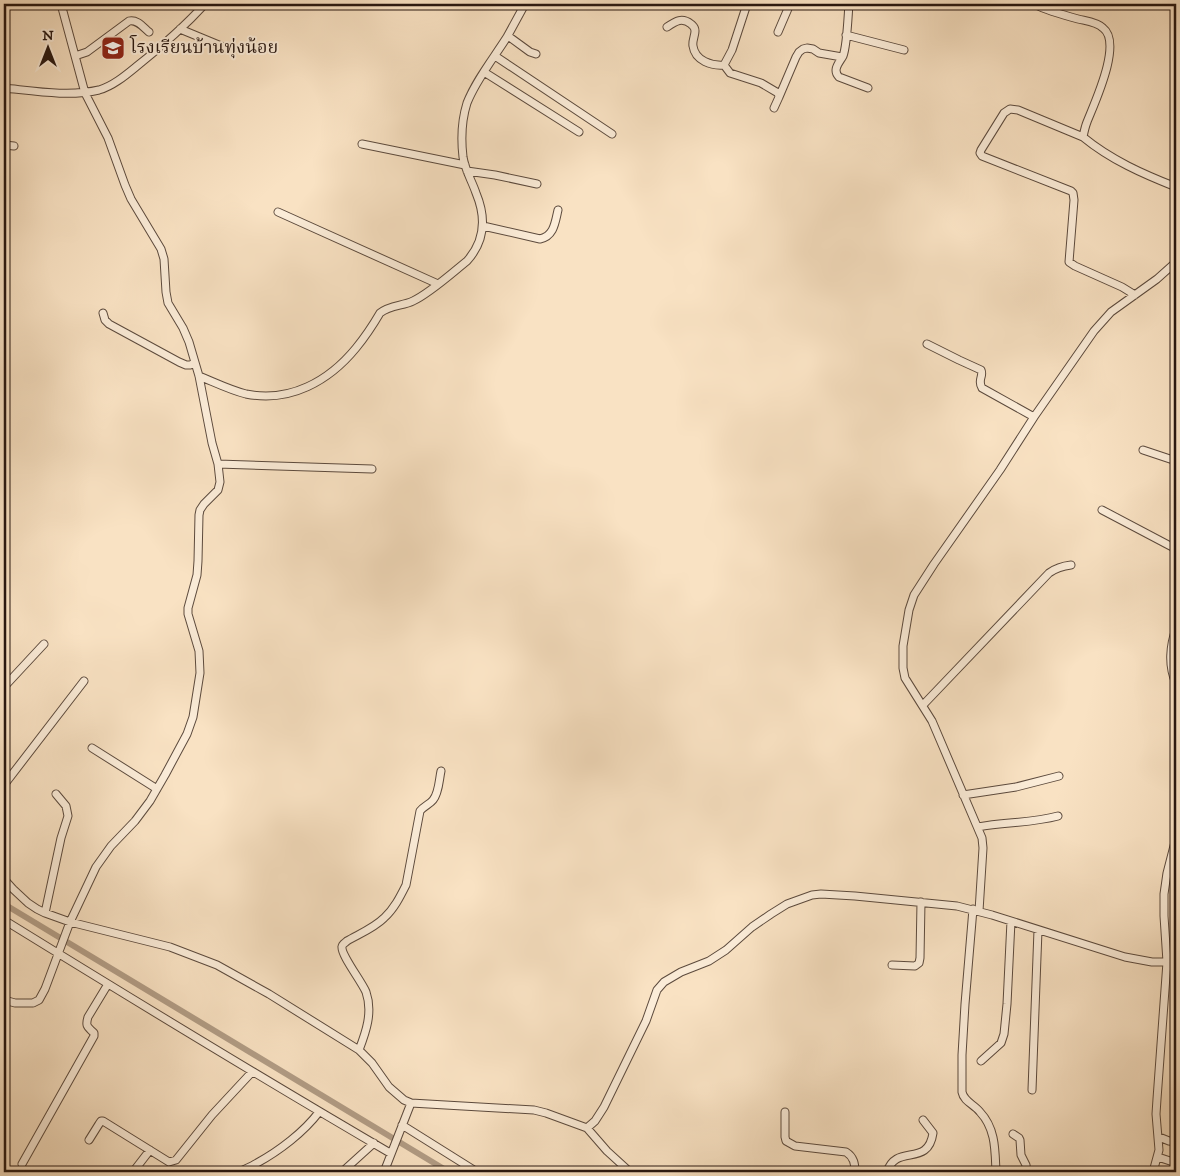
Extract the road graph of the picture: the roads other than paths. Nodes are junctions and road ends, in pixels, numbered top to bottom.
1 (61, 4) edge
2 (205, 4) edge
3 (525, 4) edge
4 (747, 4) edge
5 (790, 4) edge
6 (849, 4) edge
7 (1034, 4) edge
8 (667, 27) dead end
9 (180, 29) junction
10 (148, 32) dead end
11 (778, 32) dead end
12 (846, 35) junction
13 (508, 36) junction
14 (226, 48) dead end
15 (904, 50) dead end
16 (536, 54) dead end
17 (76, 56) junction
18 (494, 56) junction
19 (842, 57) junction
20 (724, 65) junction
21 (484, 72) junction
22 (4, 88) edge
23 (868, 88) dead end
24 (85, 92) junction
25 (779, 96) junction
26 (774, 108) dead end
27 (578, 132) dead end
28 (612, 134) dead end
29 (1083, 137) junction
30 (362, 144) dead end
31 (4, 145) edge
32 (14, 146) dead end
33 (466, 168) junction
34 (538, 184) dead end
35 (1176, 187) edge
36 (558, 210) dead end
37 (278, 212) dead end
38 (482, 226) junction
39 (1176, 262) edge
40 (438, 284) junction
41 (1135, 295) junction
42 (103, 313) dead end
43 (927, 344) dead end
44 (195, 363) junction
45 (199, 376) junction
46 (1034, 417) junction
47 (1143, 450) dead end
48 (1176, 461) edge
49 (218, 464) junction
50 (372, 469) dead end
51 (1102, 510) dead end
52 (1176, 549) edge
53 (1071, 565) dead end
54 (1176, 629) edge
55 (44, 644) dead end
56 (84, 681) dead end
57 (1176, 683) edge
58 (4, 687) edge
59 (923, 705) junction
60 (92, 748) dead end
61 (441, 771) dead end
62 (1059, 776) dead end
63 (4, 785) edge
64 (157, 789) junction
65 (56, 794) dead end
66 (963, 795) junction
67 (1058, 816) dead end
68 (978, 827) junction
69 (1176, 838) edge
70 (4, 879) edge
71 (921, 902) junction
72 (976, 910) junction
73 (45, 913) junction
74 (4, 920) edge
75 (1010, 920) junction
76 (70, 922) junction
77 (1038, 930) junction
78 (58, 953) junction
79 (1167, 962) junction
80 (1176, 962) edge
81 (892, 965) dead end
82 (108, 984) junction
83 (4, 1000) edge
84 (360, 1050) junction
85 (981, 1060) dead end
86 (252, 1072) junction
87 (1032, 1090) dead end
88 (411, 1104) junction
89 (319, 1112) junction
90 (784, 1112) dead end
91 (923, 1120) dead end
92 (401, 1128) junction
93 (587, 1128) junction
94 (1013, 1134) dead end
95 (1159, 1137) junction
96 (89, 1140) dead end
97 (1176, 1142) edge
98 (374, 1143) junction
99 (150, 1150) junction
100 (392, 1150) junction
101 (1158, 1157) junction
102 (1176, 1163) edge
103 (22, 1164) dead end
104 (133, 1172) edge
105 (240, 1172) edge
106 (342, 1172) edge
107 (384, 1172) edge
108 (477, 1172) edge
109 (630, 1172) edge
110 (855, 1172) edge
111 (887, 1172) edge
112 (996, 1172) edge
113 (1027, 1172) edge
114 (1153, 1172) edge

1 - 17 street
2 - 9 street
3 - 13 street
4 - 20 street
5 - 11 street
6 - 12 street
7 - 29 street
8 - 20 street
9 - 14 street
9 - 24 street
10 - 17 street
12 - 15 street
12 - 19 street
13 - 16 street
13 - 18 street
17 - 24 street
18 - 21 street
18 - 28 street
19 - 23 street
19 - 25 street
20 - 25 street
21 - 27 street
21 - 33 street
22 - 24 street
24 - 44 street
25 - 26 street
29 - 35 street
29 - 41 street
30 - 33 street
31 - 32 street
33 - 34 street
33 - 38 street
36 - 38 street
37 - 40 street
38 - 40 street
39 - 41 street
40 - 45 street
41 - 46 street
42 - 44 street
43 - 46 street
44 - 45 street
45 - 49 street
46 - 59 street
47 - 48 street
49 - 50 street
49 - 64 street
51 - 52 street
53 - 59 street
54 - 57 street
55 - 58 street
56 - 63 street
59 - 66 street
60 - 64 street
61 - 84 street
62 - 66 street
64 - 76 street
65 - 73 street
66 - 68 street
67 - 68 street
68 - 72 street
69 - 79 street
70 - 73 street
71 - 72 street
71 - 81 street
71 - 93 street
72 - 75 street
72 - 112 street
73 - 76 street
74 - 78 street
75 - 77 street
75 - 85 street
76 - 78 street
76 - 84 street
77 - 79 street
77 - 87 street
78 - 82 street
78 - 83 street
79 - 80 street
79 - 95 street
82 - 86 street
82 - 103 street
84 - 88 street
86 - 89 street
86 - 99 street
88 - 92 street
88 - 93 street
89 - 98 street
89 - 105 street
90 - 110 street
91 - 111 street
92 - 100 street
92 - 108 street
93 - 109 street
94 - 113 street
95 - 97 street
95 - 101 street
96 - 99 street
98 - 100 street
98 - 106 street
99 - 104 street
100 - 107 street
101 - 102 street
101 - 114 street

